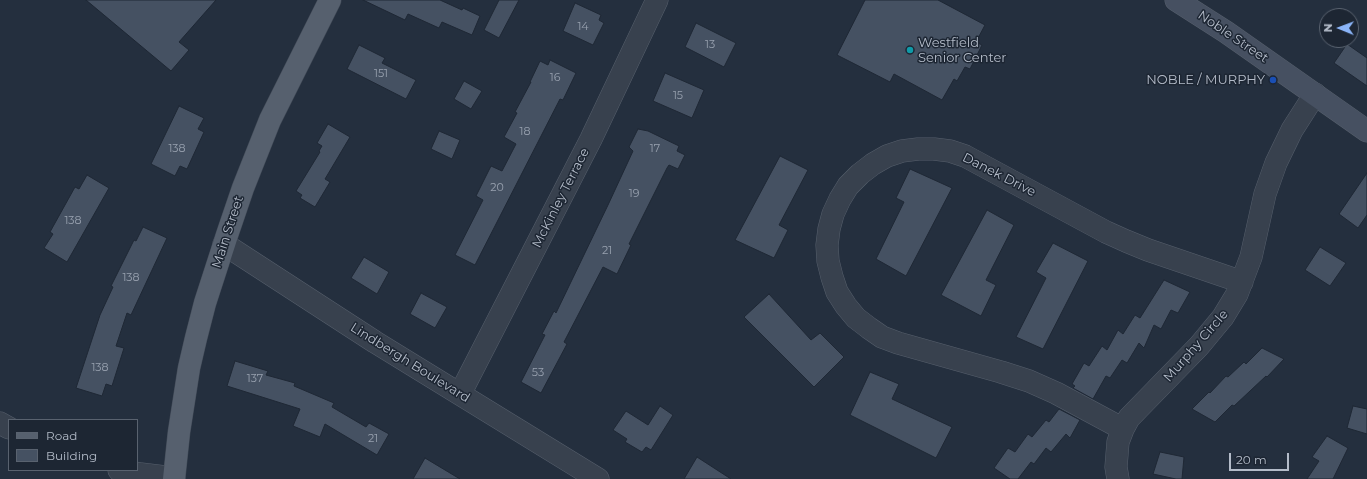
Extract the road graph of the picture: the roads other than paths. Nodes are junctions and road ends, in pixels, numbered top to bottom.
1 (330, 0) edge
2 (657, 0) edge
3 (1176, 0) edge
4 (1315, 94) junction
5 (1367, 131) edge
6 (224, 244) junction
7 (1242, 282) junction
8 (460, 394) junction
9 (1123, 429) junction
10 (124, 471) edge
11 (174, 478) edge
12 (598, 479) edge
13 (1118, 479) edge

1 - 6 main road, Main Street
2 - 8 street, McKinley Terrace
3 - 4 main road, Noble Street
4 - 5 main road, Noble Street
4 - 7 street, Murphy Circle
6 - 8 street, Lindbergh Boulevard
6 - 11 main road, Main Street
7 - 9 street, Murphy Circle
7 - 9 street, Danek Drive
8 - 12 street, Lindbergh Boulevard
9 - 13 street, Murphy Circle
10 - 11 street

